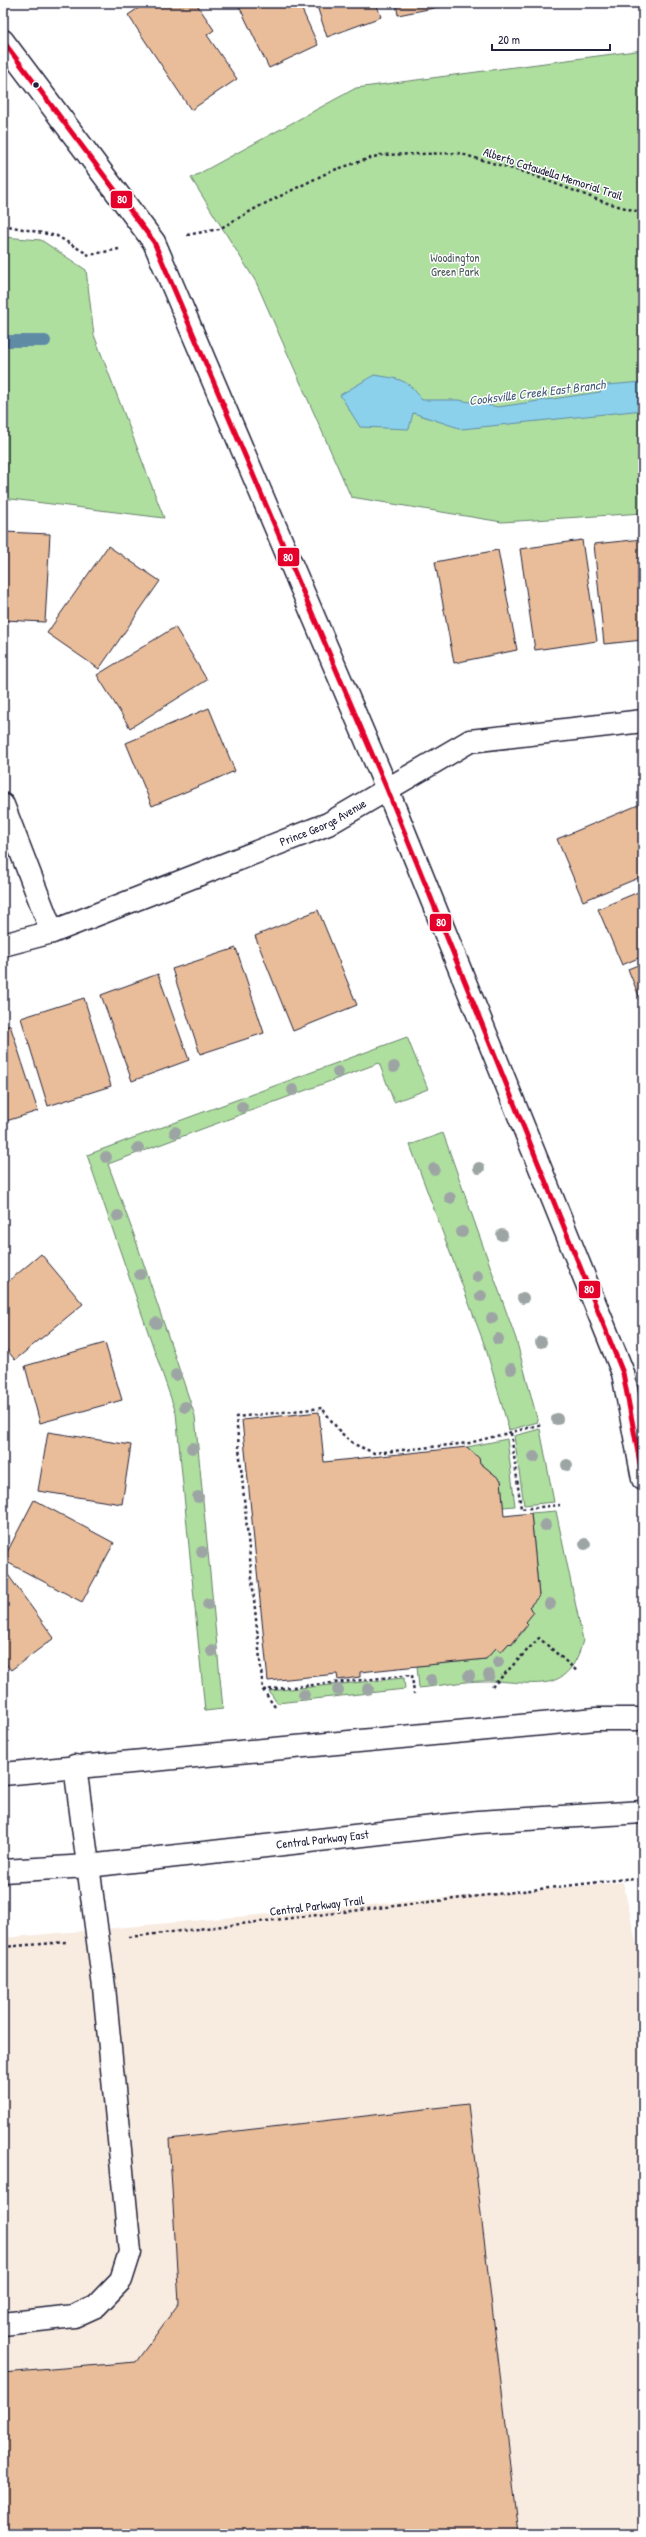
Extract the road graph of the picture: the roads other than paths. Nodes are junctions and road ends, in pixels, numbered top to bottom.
1 (3, 41) edge
2 (643, 721) edge
3 (387, 790) junction
4 (3, 805) edge
5 (52, 932) junction
6 (3, 945) edge
7 (643, 1479) edge
8 (643, 1719) edge
9 (75, 1766) junction
10 (3, 1774) edge
11 (643, 1812) edge
12 (88, 1866) junction
13 (3, 1872) edge
14 (3, 2324) edge

1 - 3 street
2 - 3 street, Prince George Avenue
3 - 5 street, Prince George Avenue
3 - 7 street
4 - 5 street
5 - 6 street, Prince George Avenue
8 - 9 street
9 - 10 street
9 - 12 street
11 - 12 street, Central Parkway East
12 - 13 street, Central Parkway East
12 - 14 street

